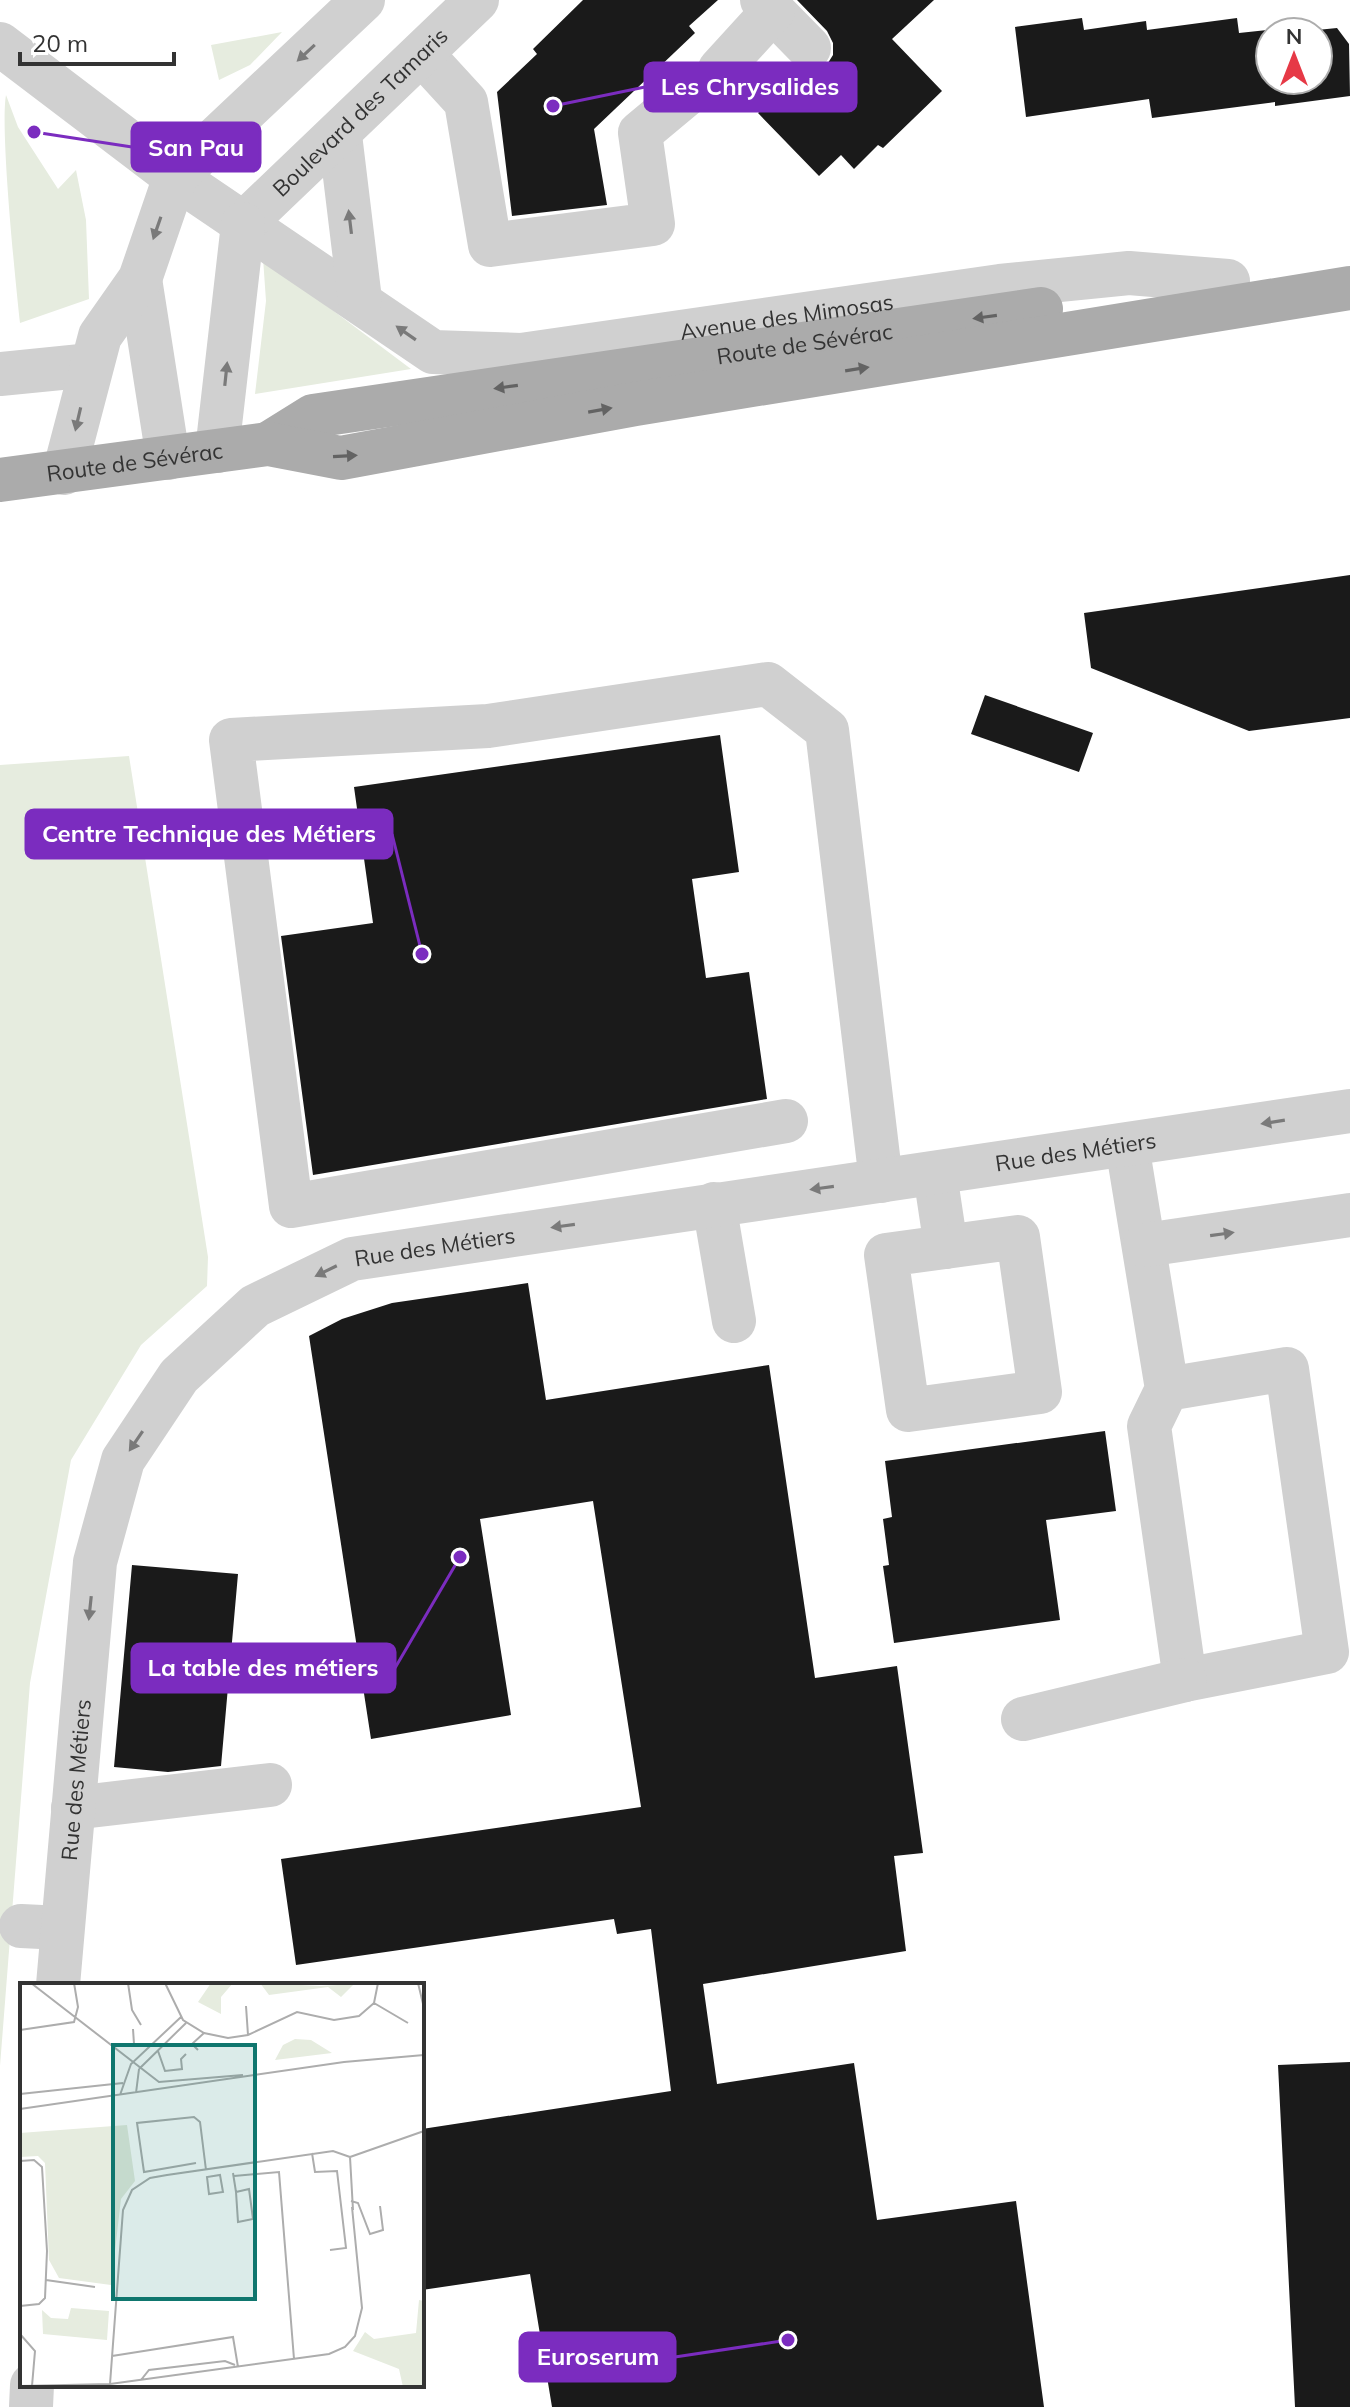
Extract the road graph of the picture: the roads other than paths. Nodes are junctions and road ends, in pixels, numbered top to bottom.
1 (363, 0) edge
2 (477, 0) edge
3 (767, 6) edge
4 (0, 44) edge
5 (809, 48) dead end
6 (422, 54) junction
7 (340, 135) junction
8 (175, 177) junction
9 (243, 224) junction
10 (1350, 263) edge
11 (140, 279) junction
12 (1228, 281) junction
13 (1350, 288) edge
14 (360, 300) junction
15 (91, 365) junction
16 (0, 374) edge
17 (268, 444) junction
18 (217, 451) junction
19 (168, 458) junction
20 (64, 473) junction
21 (0, 480) edge
22 (1350, 1111) edge
23 (786, 1121) dead end
24 (1127, 1145) junction
25 (935, 1174) junction
26 (881, 1181) junction
27 (714, 1204) junction
28 (1350, 1215) edge
29 (1145, 1245) junction
30 (946, 1247) junction
31 (734, 1321) dead end
32 (1167, 1389) junction
33 (1185, 1680) junction
34 (1023, 1719) dead end
35 (270, 1785) dead end
36 (73, 1808) junction
37 (57, 1983) edge
38 (32, 2387) edge
39 (31, 2407) edge

1 -> 8 street
2 - 6 street, Boulevard des Tamaris
3 - 5 street
3 - 6 street
4 - 8 street, Avenue des Mimosas
6 - 7 street, Boulevard des Tamaris
7 - 9 street, Boulevard des Tamaris
14 -> 7 street
8 - 9 street, Avenue des Mimosas
8 -> 11 street
9 - 14 street, Avenue des Mimosas
18 -> 9 street
10 - 12 main road, Route de Sévérac
11 - 15 street
11 - 19 street
12 -> 14 street, Avenue des Mimosas
12 -> 17 main road, Route de Sévérac
17 -> 13 main road, Route de Sévérac
15 - 16 street
15 -> 20 street
17 - 18 main road, Route de Sévérac
18 - 19 main road, Route de Sévérac
19 - 20 main road, Route de Sévérac
20 - 21 main road, Route de Sévérac
22 -> 24 street, Rue des Métiers
23 - 26 street
24 - 25 street, Rue des Métiers
24 - 29 street
25 - 26 street, Rue des Métiers
25 - 30 street
26 -> 27 street, Rue des Métiers
27 - 31 street
27 -> 36 street, Rue des Métiers
29 -> 28 street
29 - 32 street
30 - 30 street
32 - 33 street
32 - 33 street
33 - 34 street
35 - 36 street
36 - 37 street, Rue des Métiers
38 - 39 street

